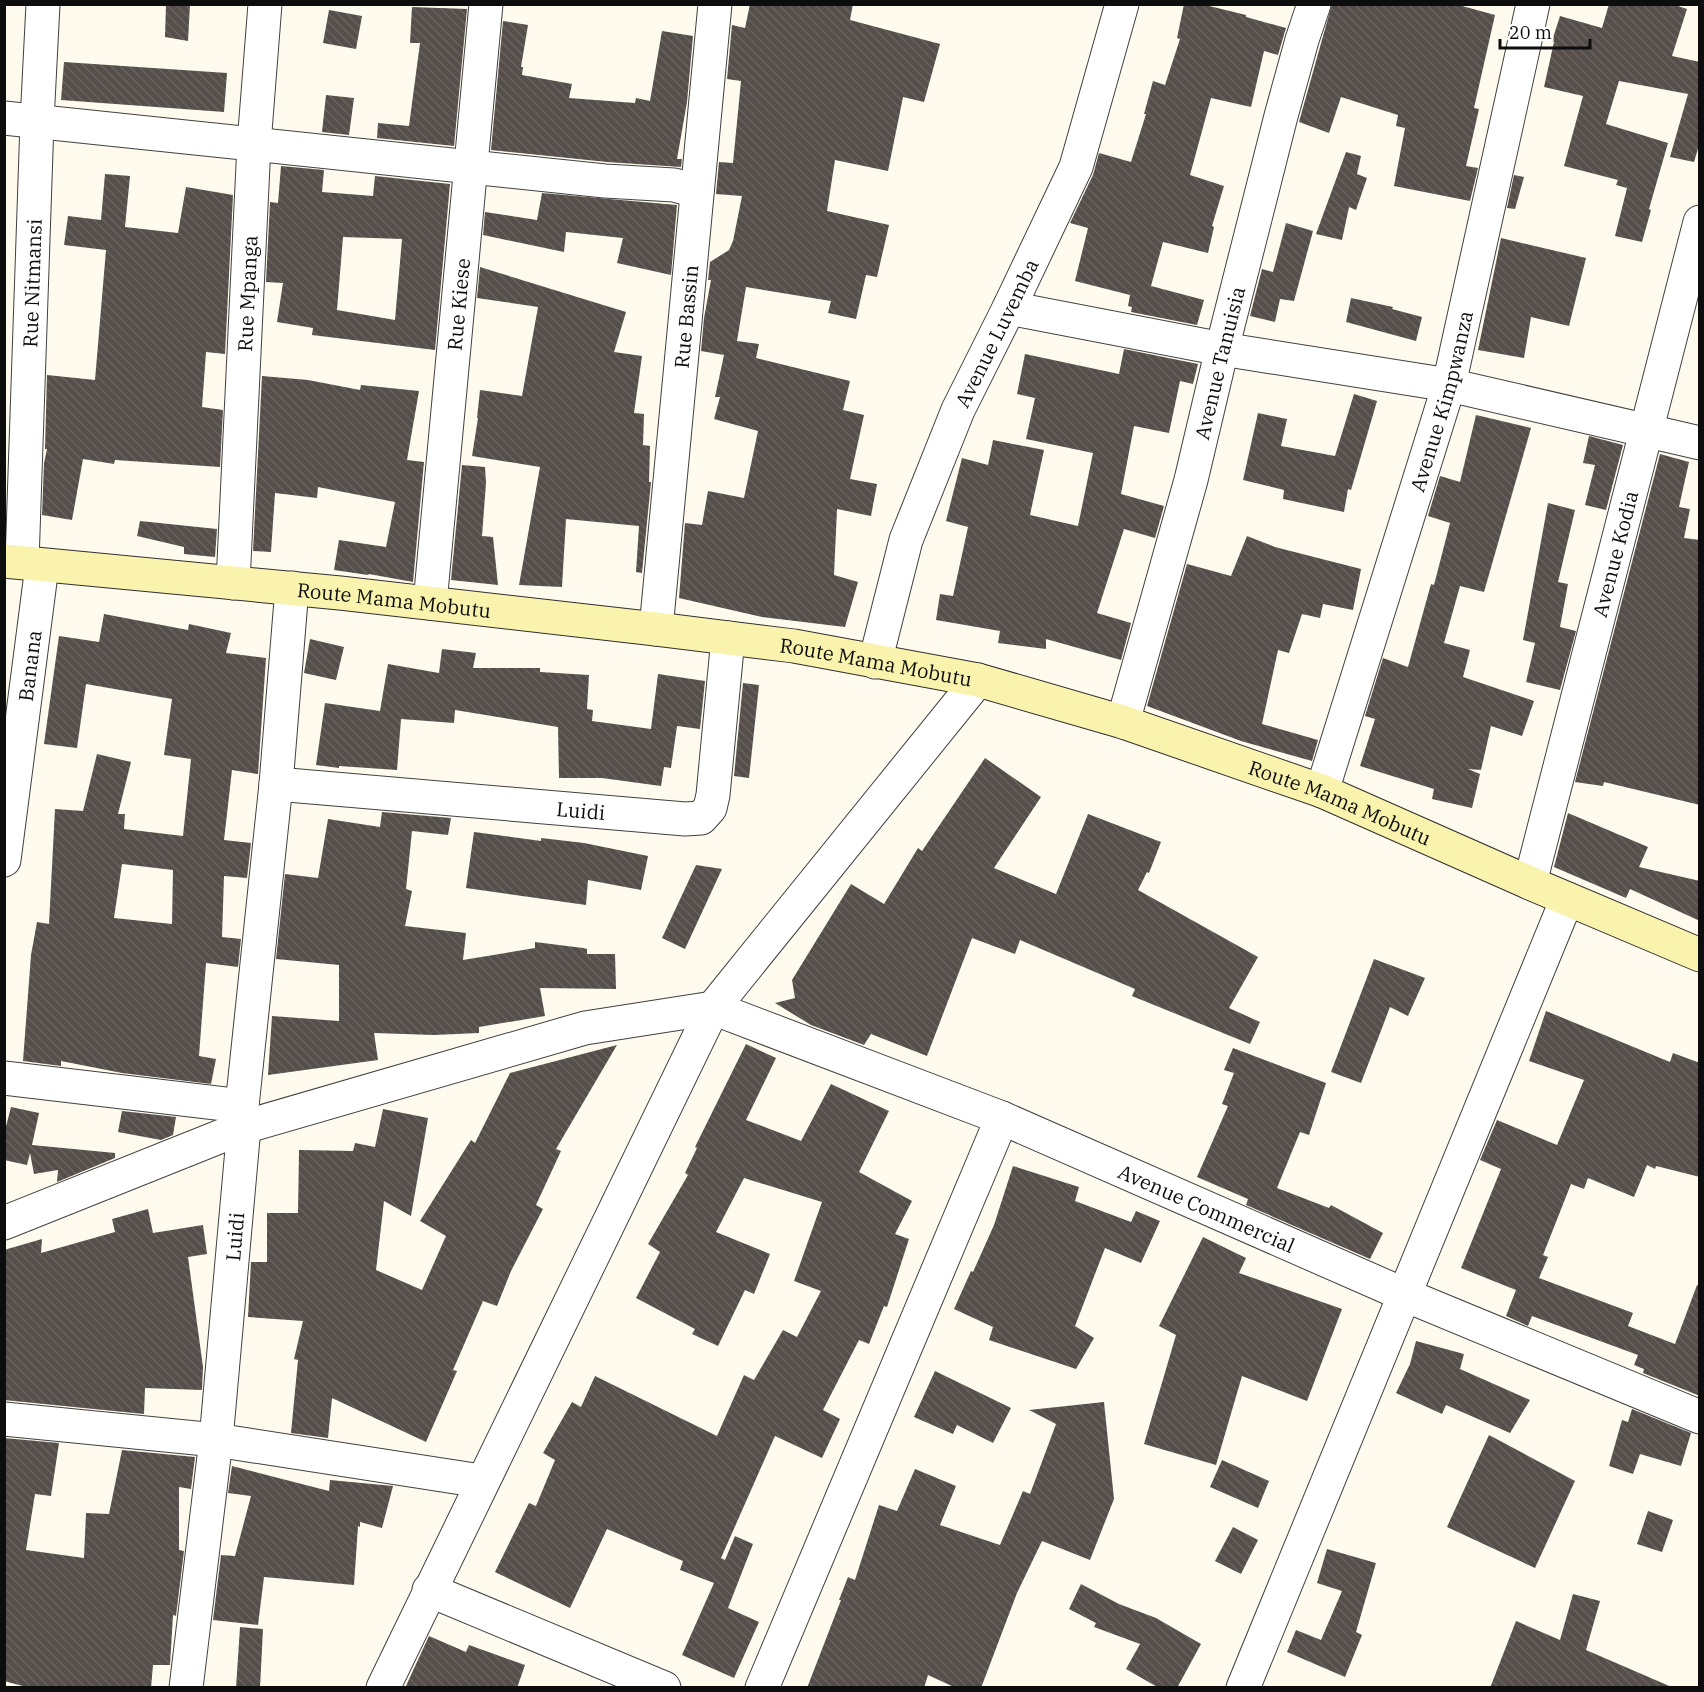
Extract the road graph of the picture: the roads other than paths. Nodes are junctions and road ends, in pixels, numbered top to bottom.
1 (43, 4) edge
2 (265, 4) edge
3 (486, 4) edge
4 (715, 4) edge
5 (1122, 4) edge
6 (1314, 4) edge
7 (1533, 4) edge
8 (4, 118) edge
9 (37, 122) junction
10 (254, 144) junction
11 (469, 167) junction
12 (697, 191) junction
13 (1700, 222) edge
14 (1010, 308) junction
15 (1222, 349) junction
16 (1449, 385) junction
17 (1645, 431) junction
18 (1700, 443) edge
19 (23, 563) edge
20 (233, 583) junction
21 (292, 588) junction
22 (430, 603) junction
23 (656, 629) junction
24 (728, 638) junction
25 (875, 662) junction
26 (978, 680) junction
27 (1124, 722) junction
28 (10, 763) edge
29 (276, 784) junction
30 (1323, 791) junction
31 (4, 860) edge
32 (1530, 883) junction
33 (1567, 899) junction
34 (1700, 955) edge
35 (713, 1008) junction
36 (4, 1078) edge
37 (243, 1116) junction
38 (1002, 1118) junction
39 (4, 1222) edge
40 (1405, 1295) junction
41 (1700, 1416) edge
42 (4, 1419) edge
43 (216, 1440) junction
44 (481, 1481) junction
45 (429, 1590) junction
46 (186, 1688) edge
47 (382, 1688) edge
48 (664, 1688) edge
49 (762, 1688) edge
50 (1243, 1688) edge

1 - 9 street, Rue Nitmansi
2 - 10 street, Rue Mpanga
3 - 11 street, Rue Kiese
4 - 12 street, Rue Bassin
5 - 14 street, Avenue Luvemba
6 - 15 street, Avenue Tanuisia
7 - 16 street, Avenue Kimpwanza
8 - 9 street
9 - 10 street
9 - 19 street, Rue Nitmansi
10 - 11 street
10 - 20 street, Rue Mpanga
11 - 12 street
11 - 22 street, Rue Kiese
12 - 23 street, Rue Bassin
13 - 17 street, Avenue Kodia
14 - 15 street
14 - 25 street, Avenue Luvemba
15 - 16 street
15 - 27 street, Avenue Tanuisia
16 - 17 street
16 - 30 street, Avenue Kimpwanza
17 - 18 street
17 - 32 street, Avenue Kodia
19 - 20 street, Route Mama Mobutu
19 - 28 street, Banana
20 - 21 street, Route Mama Mobutu
21 - 22 street, Route Mama Mobutu
21 - 29 street, Luidi
22 - 23 street, Route Mama Mobutu
23 - 24 street, Route Mama Mobutu
24 - 25 street, Route Mama Mobutu
24 - 29 street, Luidi
25 - 26 street, Route Mama Mobutu
26 - 27 street, Route Mama Mobutu
26 - 35 street
27 - 30 street, Route Mama Mobutu
28 - 31 street, Banana
29 - 37 street, Luidi
30 - 32 street, Route Mama Mobutu
32 - 33 street, Route Mama Mobutu
33 - 34 street, Route Mama Mobutu
33 - 40 street
35 - 37 street
35 - 38 street, Avenue Commercial
35 - 44 street
36 - 37 street
37 - 39 street
37 - 43 street, Luidi
38 - 40 street, Avenue Commercial
38 - 49 street
40 - 41 street, Avenue Commercial
40 - 50 street
42 - 43 street
43 - 44 street
43 - 46 street, Luidi
44 - 45 street
45 - 47 street
45 - 48 street

